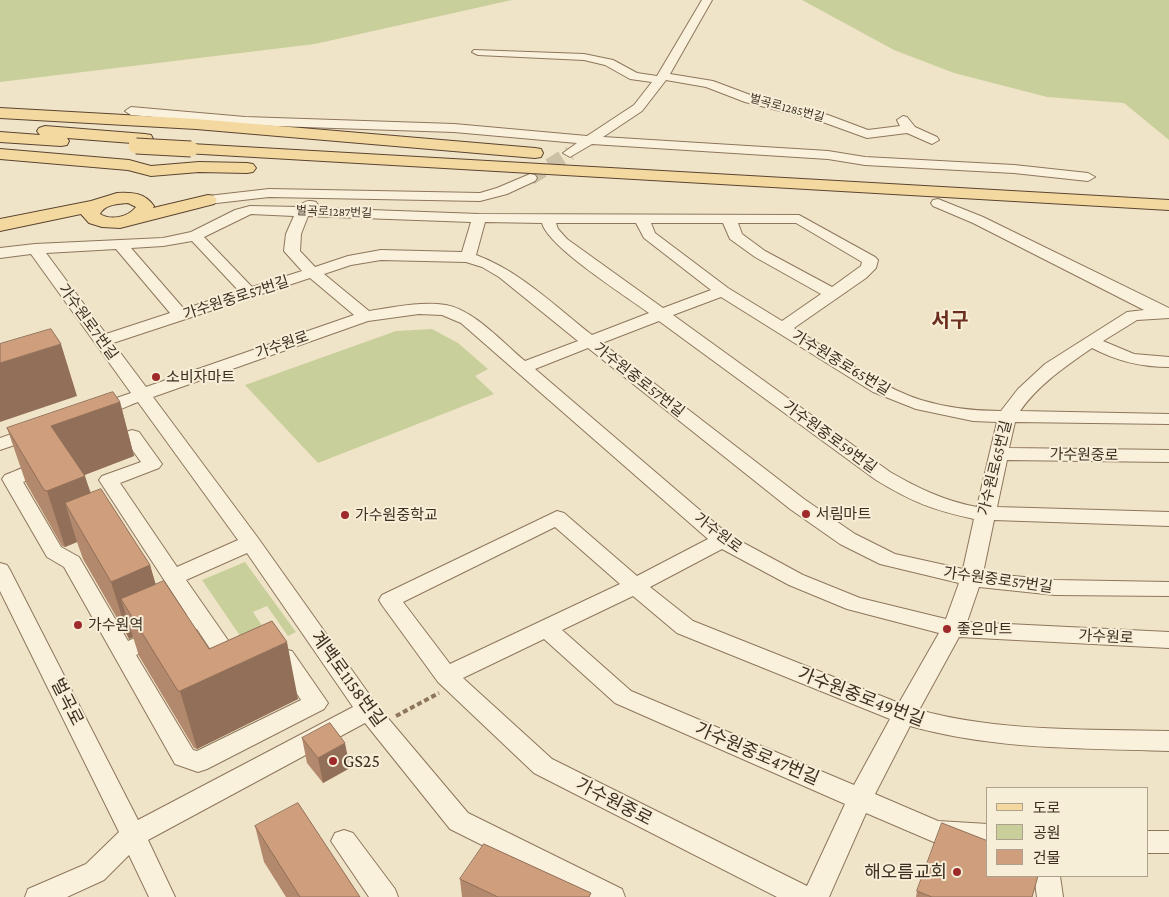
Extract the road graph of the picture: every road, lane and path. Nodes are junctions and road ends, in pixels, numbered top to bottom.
1 (707, 0) edge
2 (478, 52) dead end
3 (661, 78) junction
4 (131, 111) dead end
5 (0, 113) edge
6 (196, 124) junction
7 (0, 128) edge
8 (0, 137) edge
9 (589, 140) junction
10 (932, 140) dead end
11 (140, 143) junction
12 (194, 145) junction
13 (570, 153) tunnel mouth
14 (0, 154) edge
15 (661, 167) junction
16 (149, 174) junction
17 (642, 175) junction
18 (1088, 177) dead end
19 (530, 178) tunnel mouth
20 (1169, 194) edge
21 (415, 197) junction
22 (208, 200) junction
23 (141, 201) junction
24 (938, 203) dead end
25 (1169, 205) edge
26 (99, 208) junction
27 (302, 210) junction
28 (479, 218) junction
29 (548, 218) junction
30 (130, 219) junction
31 (642, 219) junction
32 (729, 219) junction
33 (0, 226) edge
34 (195, 236) junction
35 (121, 246) junction
36 (35, 249) junction
37 (0, 253) edge
38 (468, 257) junction
39 (315, 273) junction
40 (722, 291) junction
41 (249, 293) junction
42 (832, 294) junction
43 (1165, 312) edge
44 (661, 314) junction
45 (180, 315) junction
46 (365, 316) junction
47 (783, 328) junction
48 (101, 341) junction
49 (591, 341) junction
50 (1090, 341) junction
51 (1169, 362) edge
52 (522, 368) junction
53 (142, 395) junction
54 (80, 416) edge
55 (1007, 416) junction
56 (1169, 419) edge
57 (53, 425) edge
58 (0, 444) edge
59 (998, 454) junction
60 (1169, 456) edge
61 (984, 514) junction
62 (1169, 519) edge
63 (722, 540) junction
64 (251, 543) junction
65 (89, 547) edge
66 (64, 557) junction
67 (0, 570) edge
68 (173, 576) junction
69 (971, 579) junction
70 (635, 586) junction
71 (1169, 589) edge
72 (201, 618) junction
73 (547, 629) junction
74 (953, 629) junction
75 (1169, 640) edge
76 (123, 652) junction
77 (451, 681) junction
78 (904, 715) junction
79 (374, 717) junction
80 (1169, 741) edge
81 (860, 798) junction
82 (133, 835) junction
83 (986, 835) edge
84 (344, 841) dead end
85 (1149, 842) edge
86 (1169, 842) edge
87 (1047, 877) edge
88 (38, 897) edge
89 (162, 897) edge
90 (385, 897) edge
91 (612, 897) edge
92 (804, 897) edge
93 (816, 897) edge
94 (1050, 897) edge

1 - 3 street
2 - 3 street, 벌곡로1285번길
3 - 9 street
3 - 10 street, 벌곡로1285번길
4 - 9 street
5 - 6 main road
6 - 15 main road
6 - 16 main road
7 - 11 main road
8 - 11 main road
9 - 13 street
9 - 18 street
11 - 12 main road, bridge
12 - 15 main road
12 - 17 main road
14 - 16 main road
15 - 20 main road
16 - 17 main road
16 - 23 main road
16 - 26 main road
17 - 25 main road
19 - 21 street
21 - 22 street
21 - 27 street
22 - 23 main road
22 - 30 main road
23 - 26 main road
23 - 30 main road
24 - 43 street
26 - 30 main road
26 - 33 main road
27 - 28 street, 벌곡로1287번길
27 - 34 street, 벌곡로1287번길
27 - 39 street
28 - 29 street, 벌곡로1287번길
28 - 38 street
29 - 31 street, 벌곡로1287번길
29 - 44 street, 가수원중로59번길
31 - 32 street, 벌곡로1287번길
31 - 40 street, 가수원중로65번길
32 - 42 street
32 - 42 street, 벌곡로1287번길
34 - 35 street, 벌곡로1287번길
34 - 41 street
35 - 36 street, 벌곡로1287번길
35 - 45 street
36 - 37 street, 벌곡로1287번길
36 - 48 street, 가수원로7번길
38 - 39 street, 가수원중로57번길
38 - 49 street, 가수원중로57번길
39 - 41 street, 가수원중로57번길
39 - 46 street
40 - 44 street
40 - 47 street, 가수원중로65번길
41 - 45 street, 가수원중로57번길
42 - 47 street, 벌곡로1287번길
43 - 50 street, 가수원로65번길
44 - 49 street
44 - 61 street, 가수원중로59번길
45 - 48 street, 가수원중로57번길
46 - 52 street, 가수원로
46 - 53 street, 가수원로
47 - 55 street, 가수원중로65번길
48 - 53 street, 가수원로7번길
49 - 52 street
49 - 69 street, 가수원중로57번길
50 - 51 street
50 - 55 street, 가수원로65번길
52 - 63 street, 가수원로
53 - 54 street, 가수원로
53 - 64 street, 계백로1158번길
55 - 56 street, 가수원중로65번길
55 - 59 street, 가수원로65번길
57 - 58 street
59 - 60 street, 가수원중로
59 - 61 street, 가수원로65번길
61 - 62 street, 가수원중로59번길
61 - 69 street, 가수원로65번길
63 - 70 street
63 - 74 street, 가수원로
64 - 68 street
64 - 79 street, 계백로1158번길
65 - 66 street
66 - 68 street
66 - 76 street
67 - 82 street, 벌곡로
68 - 72 street
69 - 71 street, 가수원중로57번길
69 - 74 street, 가수원로65번길
70 - 73 street
70 - 77 street, 가수원중로
70 - 78 street, 가수원중로49번길
72 - 76 street
72 - 76 street
73 - 77 street
73 - 81 street, 가수원중로47번길
74 - 75 street, 가수원로
74 - 78 street
77 - 79 path
77 - 92 street, 가수원중로
78 - 80 street, 가수원중로49번길
78 - 81 street
79 - 82 street
79 - 91 street, 계백로1158번길
81 - 83 street, 가수원중로47번길
81 - 93 street
82 - 88 street
82 - 89 street, 벌곡로
84 - 90 street
85 - 86 street
87 - 94 street

